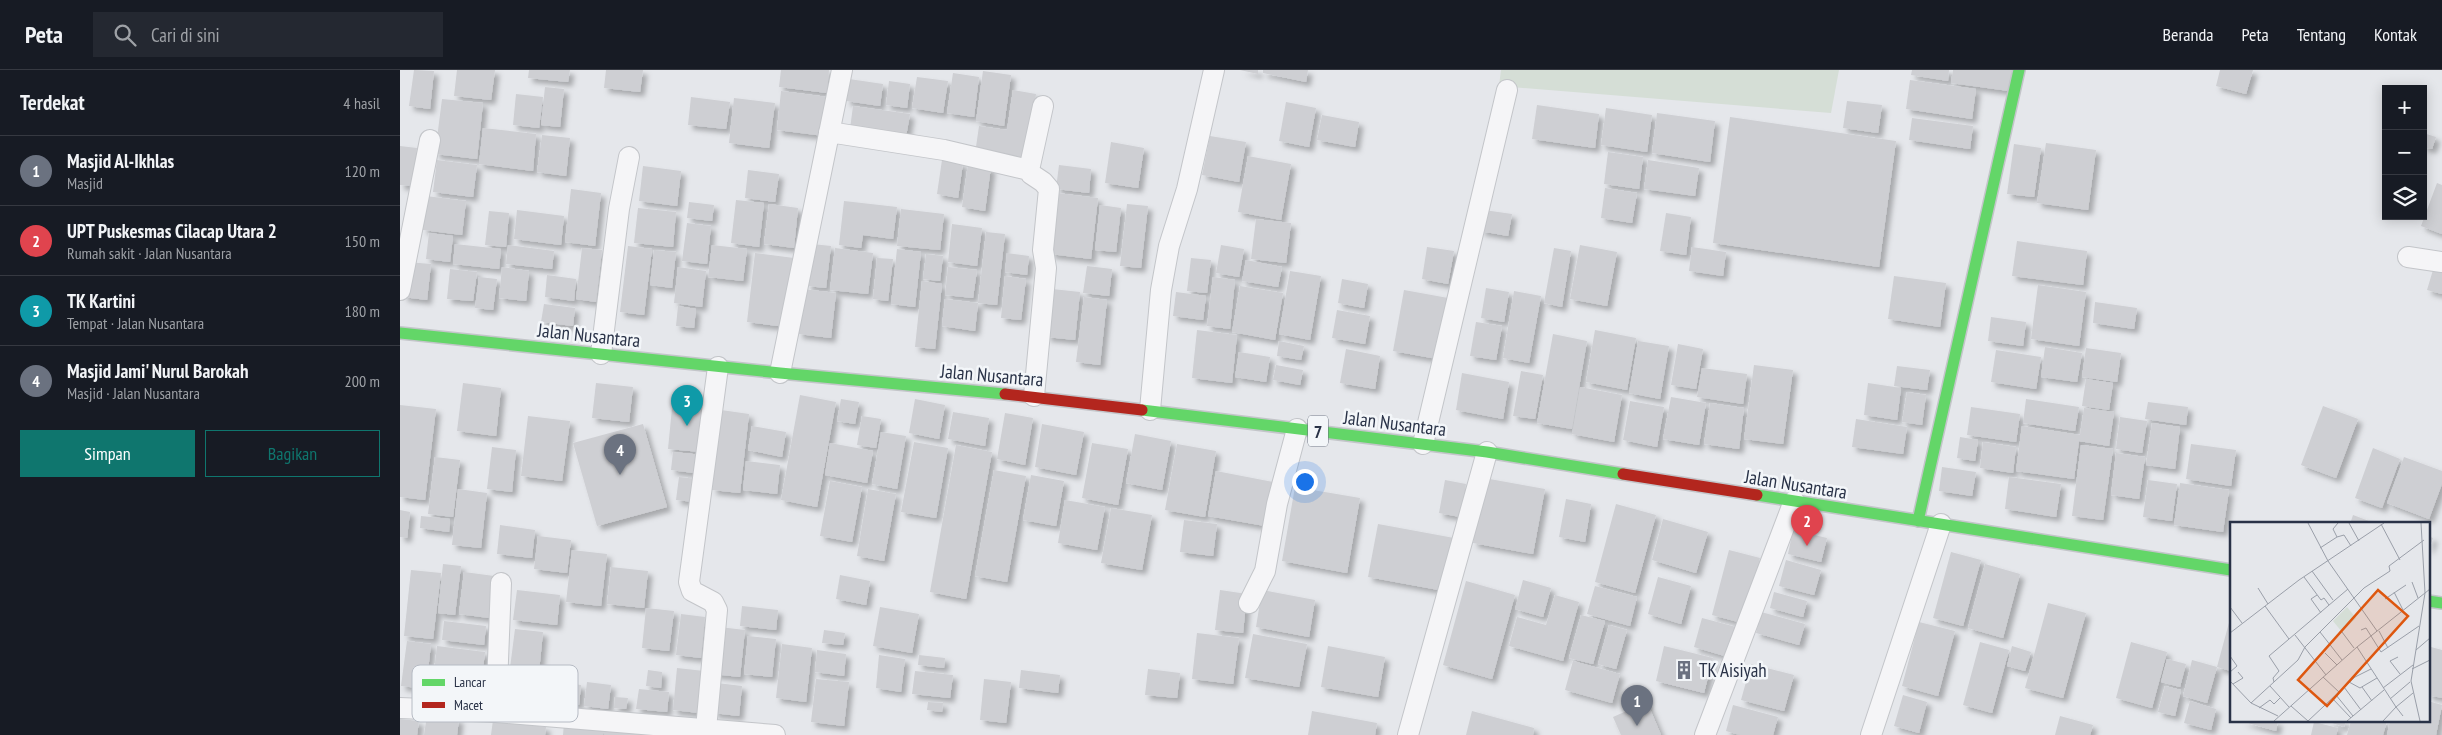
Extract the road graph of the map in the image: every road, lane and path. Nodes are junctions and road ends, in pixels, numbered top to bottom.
1 (842, 70) edge
2 (1214, 70) edge
3 (2019, 70) edge
4 (1507, 90) dead end
5 (1043, 106) dead end
6 (829, 132) junction
7 (430, 140) dead end
8 (629, 157) dead end
9 (1029, 170) junction
10 (2408, 258) dead end
11 (2442, 262) edge
12 (400, 290) edge
13 (400, 333) edge
14 (601, 354) junction
15 (718, 367) junction
16 (780, 373) junction
17 (1034, 396) junction
18 (1150, 410) junction
19 (1298, 429) junction
20 (1422, 444) junction
21 (1487, 452) junction
22 (1794, 501) junction
23 (1918, 521) junction
24 (1941, 524) junction
25 (2230, 570) edge
26 (501, 583) dead end
27 (1250, 604) dead end
28 (498, 665) edge
29 (542, 722) edge
30 (560, 726) edge
31 (706, 729) junction
32 (647, 730) edge
33 (775, 735) edge
34 (1408, 735) edge
35 (1705, 735) edge
36 (1871, 735) edge

1 - 6 street
2 - 18 street
3 - 23 main road
4 - 20 street
5 - 9 street
6 - 9 street
6 - 16 street
7 - 12 street
8 - 14 street
9 - 17 street
10 - 11 street
13 - 14 main road, Jalan Nusantara / 7
14 - 15 main road, Jalan Nusantara / 7
15 - 16 main road, Jalan Nusantara / 7
15 - 31 street
16 - 17 main road, Jalan Nusantara / 7
17 - 18 main road, Jalan Nusantara / 7
18 - 19 main road, Jalan Nusantara / 7
19 - 20 main road, Jalan Nusantara / 7
19 - 27 street
20 - 21 main road, Jalan Nusantara / 7
21 - 22 main road, Jalan Nusantara / 7
21 - 34 street
22 - 23 main road, Jalan Nusantara / 7
22 - 35 street
23 - 24 main road, Jalan Nusantara / 7
24 - 25 main road, Jalan Nusantara / 7
24 - 36 street
26 - 28 street
29 - 30 street
30 - 32 street
31 - 32 street
31 - 33 street

